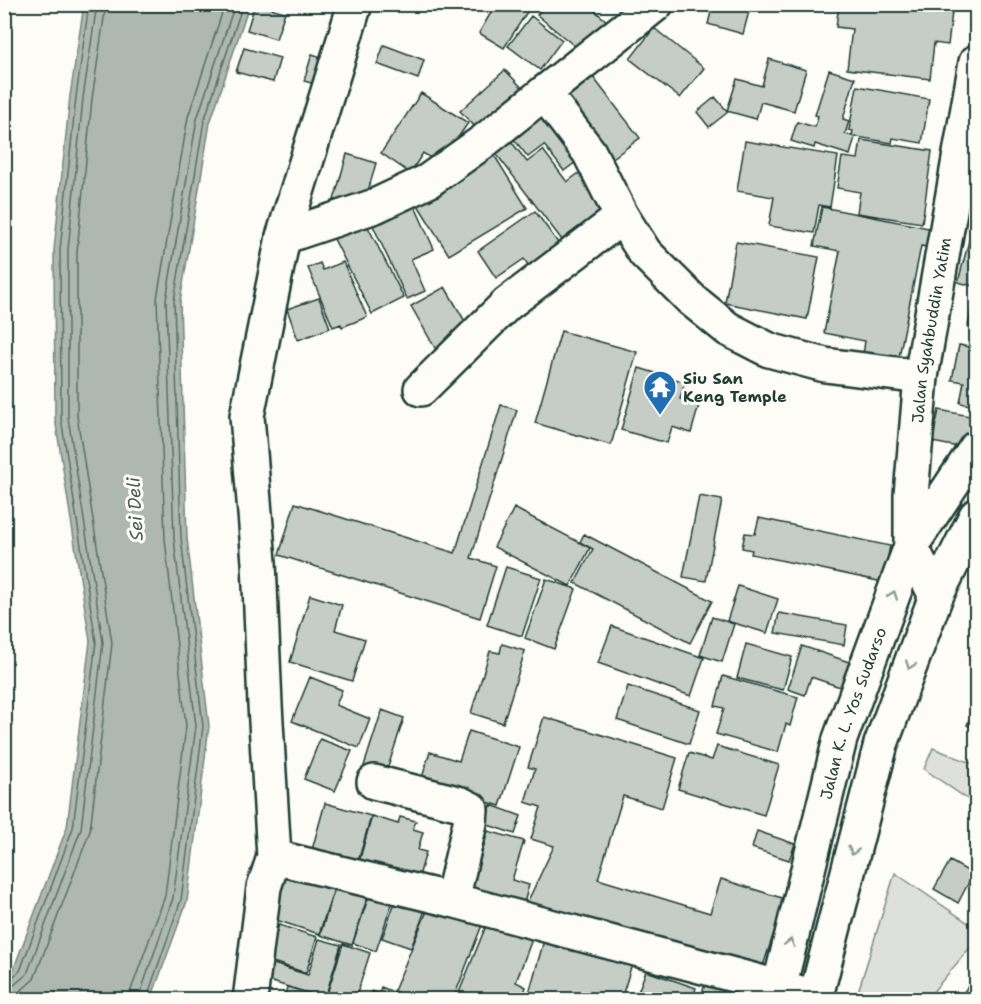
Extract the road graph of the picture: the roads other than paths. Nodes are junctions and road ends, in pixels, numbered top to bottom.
1 (355, 4) edge
2 (656, 4) edge
3 (976, 62) edge
4 (544, 93) junction
5 (622, 217) junction
6 (283, 237) junction
7 (921, 377) junction
8 (421, 388) dead end
9 (976, 448) edge
10 (976, 516) edge
11 (912, 546) junction
12 (936, 596) junction
13 (374, 782) dead end
14 (274, 857) junction
15 (452, 900) junction
16 (777, 993) edge
17 (816, 998) edge
18 (250, 999) edge

1 - 6 main road
2 - 4 main road
3 - 7 main road, Jalan Syahbuddin Yatim
4 - 5 main road
4 - 6 main road
5 - 7 main road
5 - 8 main road
6 - 14 main road
7 - 11 main road, Jalan Syahbuddin Yatim
9 - 11 main road, Jalan K. L. Yos Sudarso
10 - 12 main road
11 - 12 main road, Jalan Syahbuddin Yatim
16 -> 11 main road, Jalan K. L. Yos Sudarso
12 -> 17 main road
13 - 15 main road
14 - 15 main road
14 - 18 main road
15 - 16 main road
16 - 17 main road

